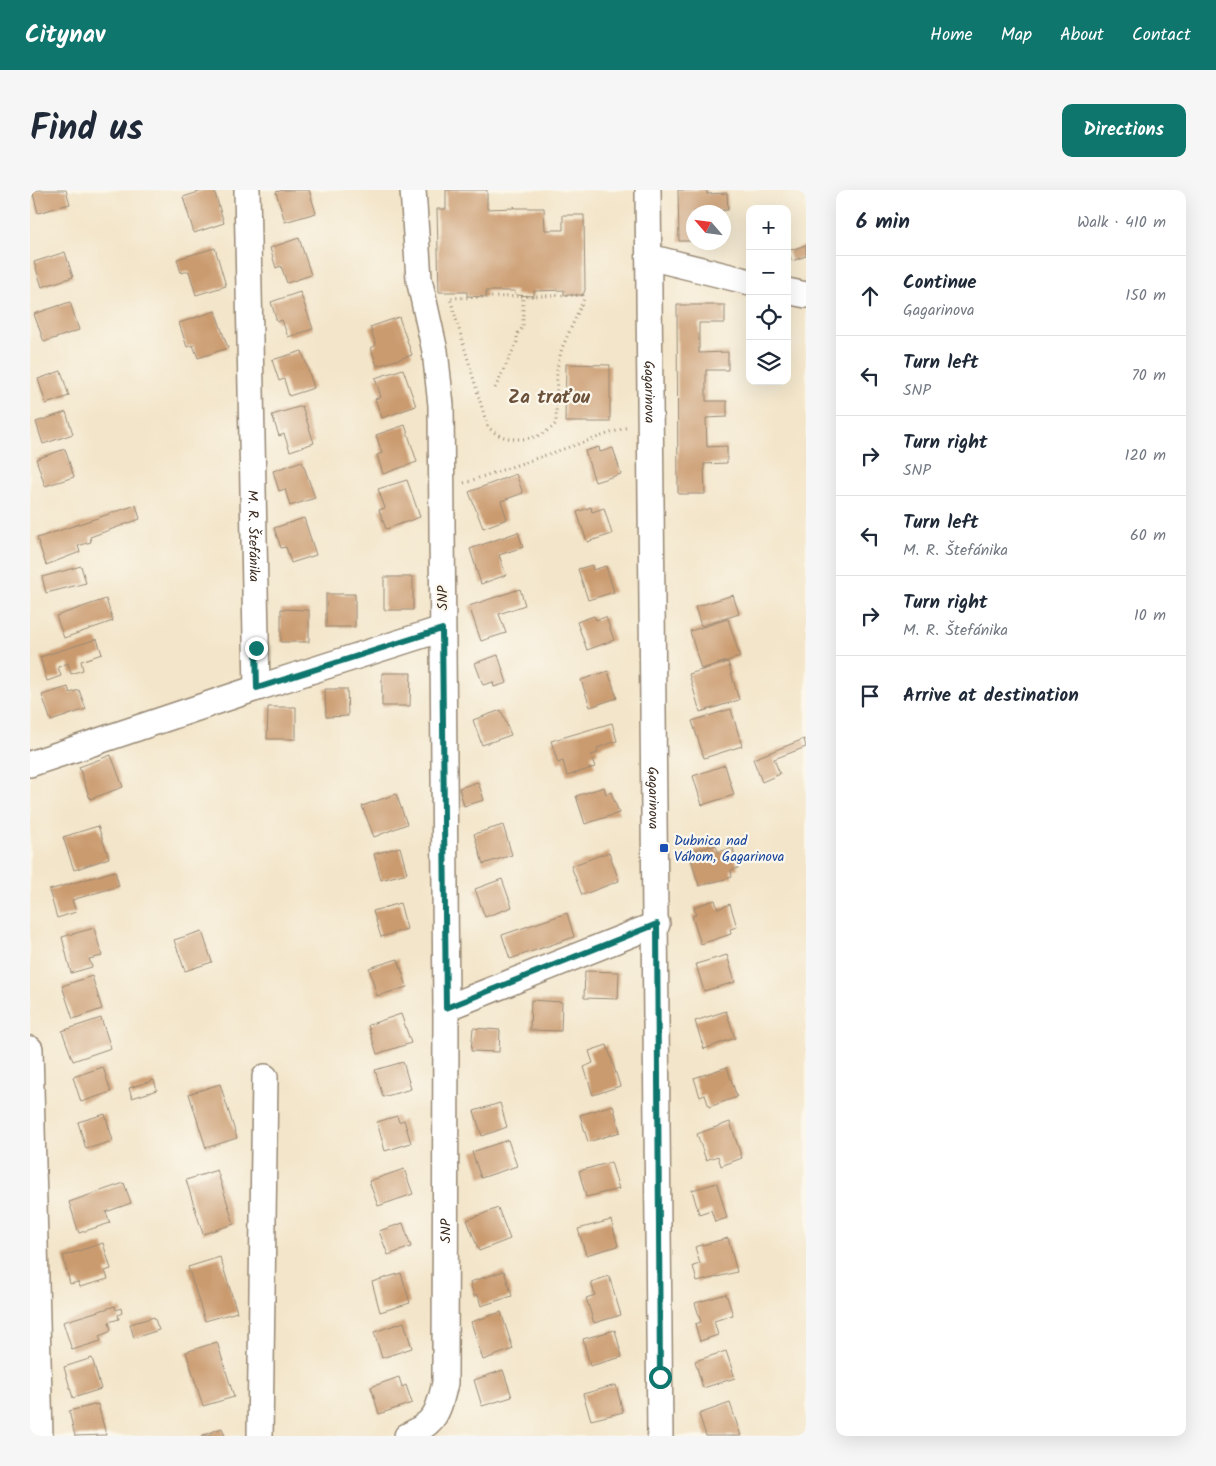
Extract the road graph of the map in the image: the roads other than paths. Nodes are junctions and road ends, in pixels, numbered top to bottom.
1 (247, 190) edge
2 (413, 190) edge
3 (648, 190) edge
4 (649, 258) junction
5 (746, 281) edge
6 (791, 292) edge
7 (806, 295) edge
8 (442, 629) junction
9 (257, 688) junction
10 (30, 764) edge
11 (657, 924) junction
12 (446, 1008) junction
13 (30, 1049) edge
14 (265, 1077) dead end
15 (40, 1436) edge
16 (260, 1436) edge
17 (407, 1436) edge
18 (660, 1436) edge

1 - 9 street, M. R. Štefánika
2 - 8 street, SNP
3 - 4 street, Gagarinova
4 - 5 street
4 - 11 street, Gagarinova
6 - 7 street
8 - 9 street
8 - 12 street, SNP
9 - 10 street
11 - 12 street
11 - 18 street, Gagarinova
12 - 17 street, SNP
13 - 15 street
14 - 16 street

